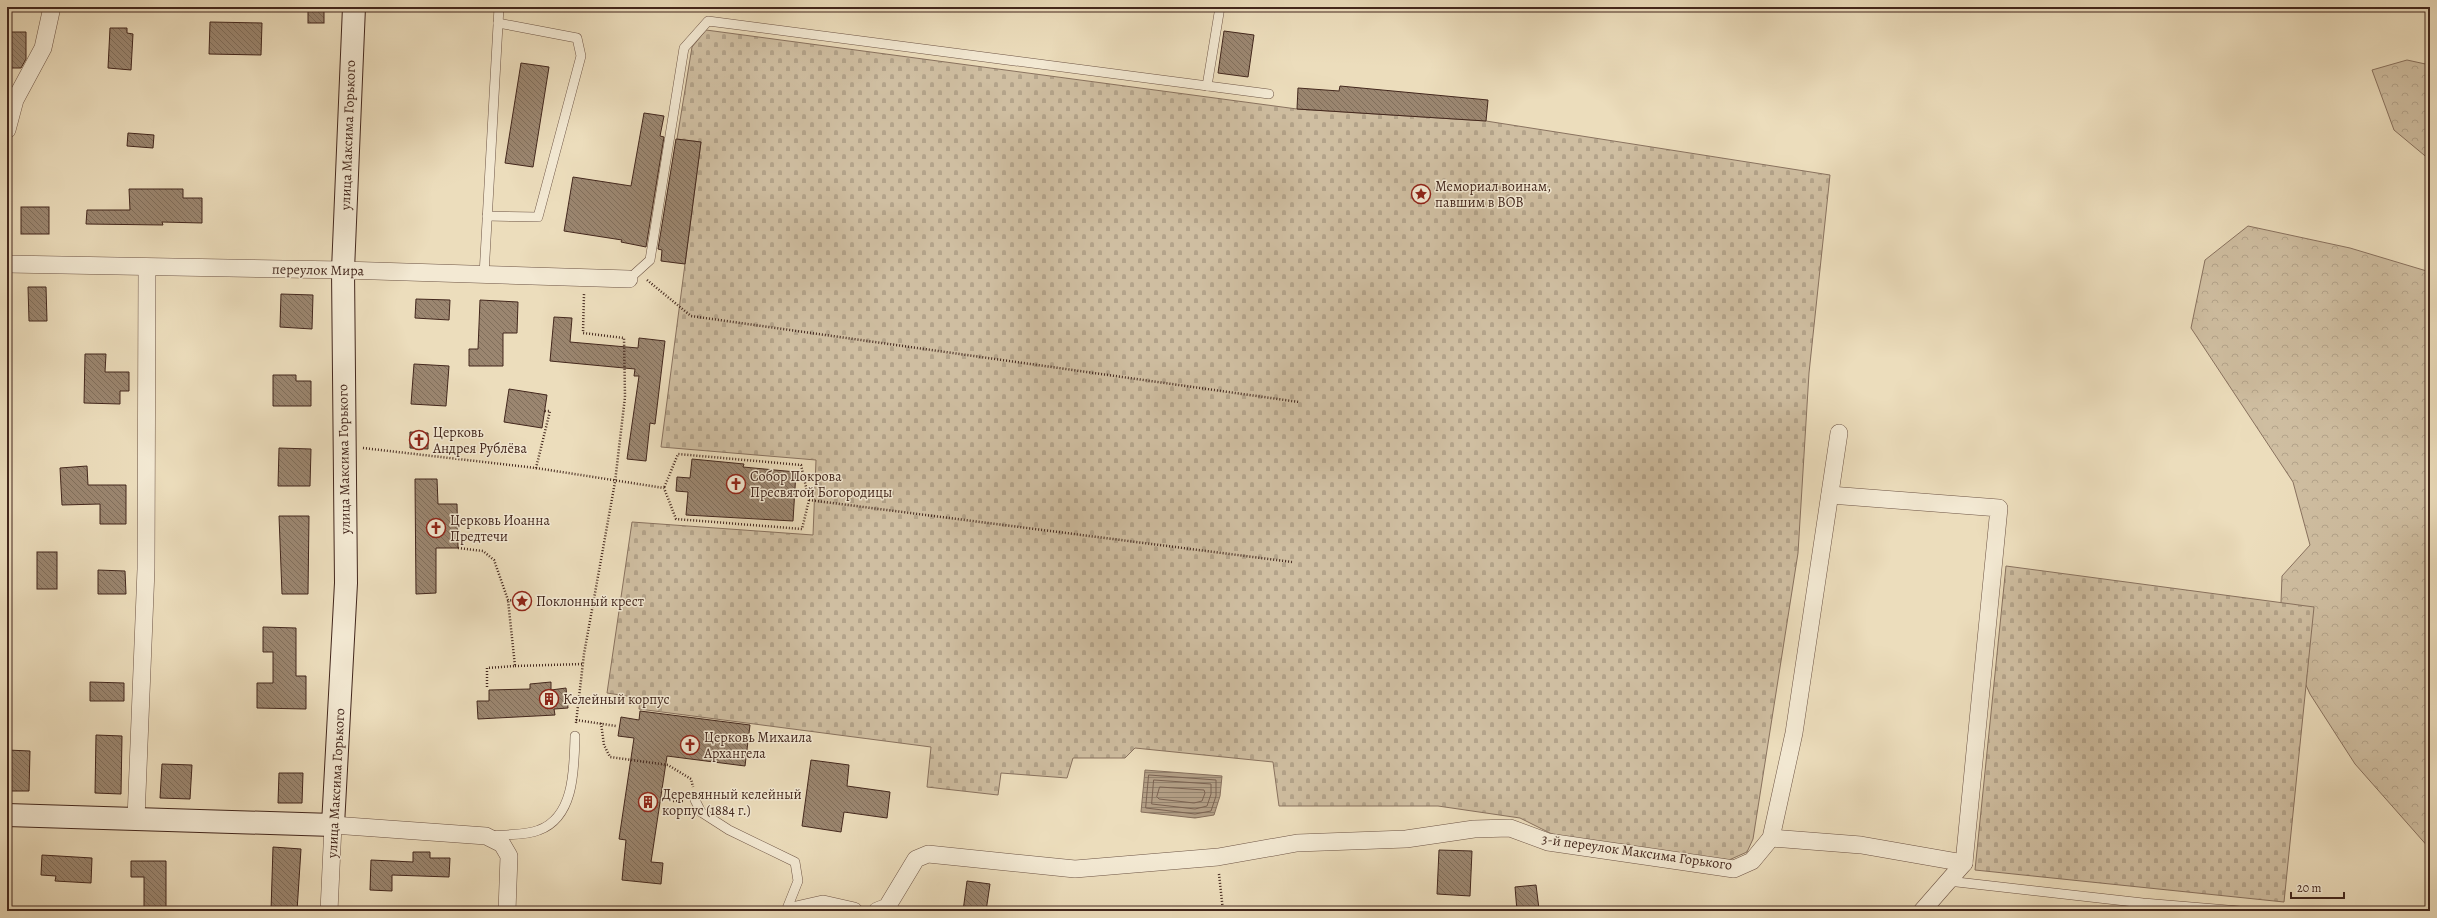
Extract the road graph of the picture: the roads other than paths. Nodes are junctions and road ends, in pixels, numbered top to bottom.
1 (52, 7) edge
2 (354, 7) edge
3 (499, 7) edge
4 (1220, 7) edge
5 (498, 23) junction
6 (1207, 86) junction
7 (1269, 94) dead end
8 (7, 130) edge
9 (487, 216) junction
10 (7, 264) edge
11 (146, 267) junction
12 (343, 270) junction
13 (484, 275) junction
14 (633, 276) joint
15 (1839, 433) dead end
16 (1830, 496) junction
17 (575, 736) road end
18 (695, 800) road end
19 (7, 815) edge
20 (136, 819) junction
21 (333, 825) junction
22 (486, 836) junction
23 (1771, 838) junction
24 (1964, 863) junction
25 (1948, 881) junction
26 (329, 911) edge
27 (507, 911) edge
28 (786, 911) edge
29 (792, 911) edge
30 (854, 911) edge
31 (877, 911) edge
32 (1922, 911) edge
33 (2240, 911) edge

1 - 8 street
2 - 12 street, улица Максима Горького
3 - 5 lane
4 - 6 lane
5 - 9 lane
5 - 9 lane
6 - 7 lane
6 - 14 lane
9 - 13 lane
10 - 11 street, переулок Мира
11 - 12 street, переулок Мира
11 - 20 street
12 - 13 street, переулок Мира
12 - 21 street, улица Максима Горького
13 - 14 street, переулок Мира
15 - 16 street
16 - 23 street
16 - 24 street
17 - 22 lane
18 - 28 lane
19 - 20 street
20 - 21 street
21 - 22 street
21 - 26 street, улица Максима Горького
22 - 27 street
23 - 24 street
23 - 31 street, 3-й переулок Максима Горького
24 - 25 street
25 - 32 street
25 - 33 lane
29 - 30 street

